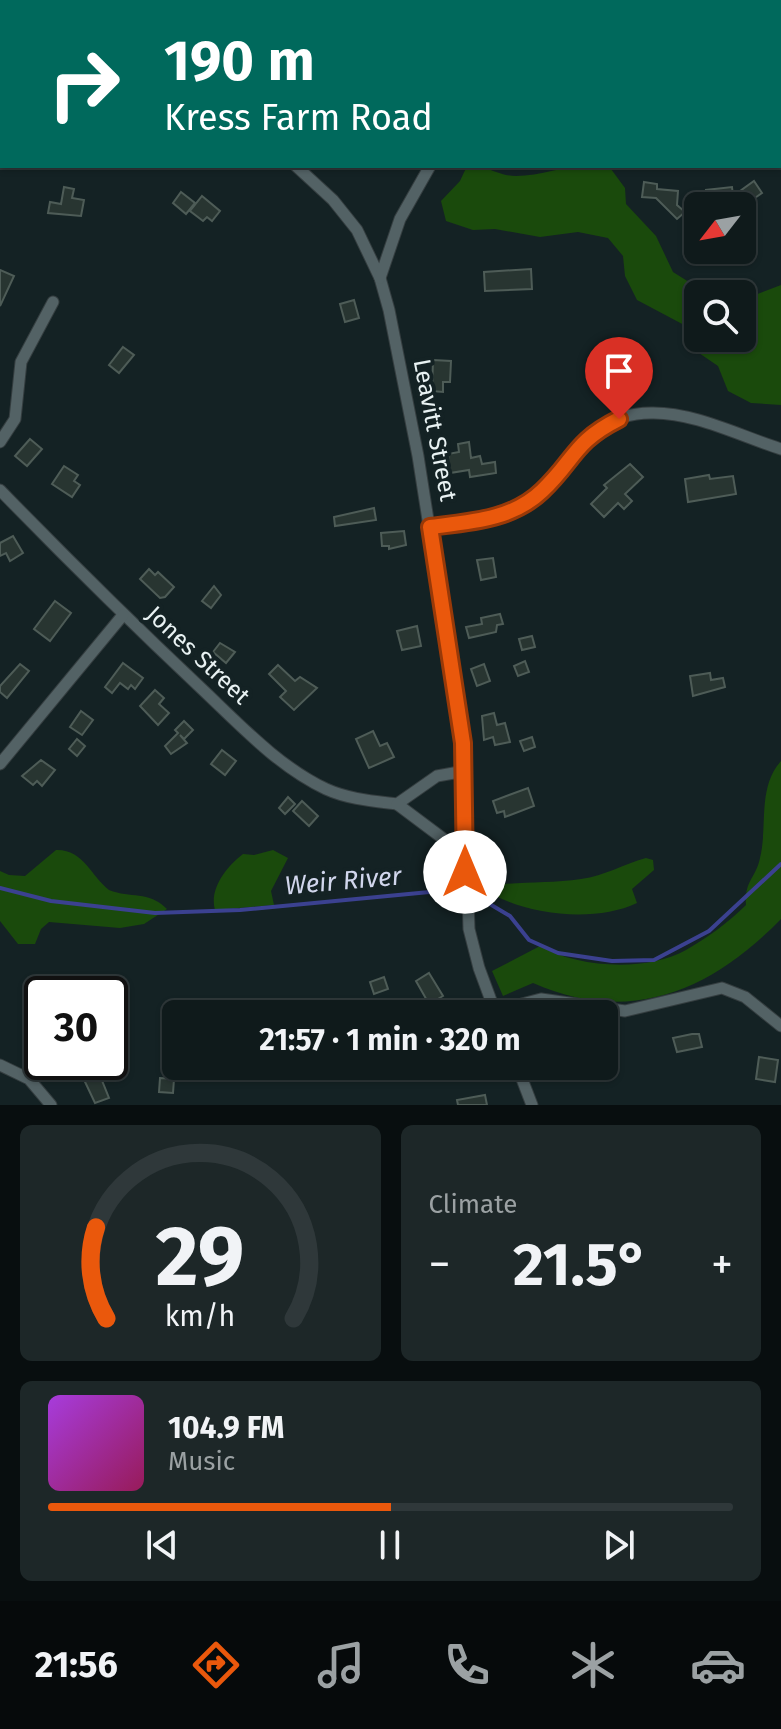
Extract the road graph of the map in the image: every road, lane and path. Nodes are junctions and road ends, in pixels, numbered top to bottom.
1 (298, 168) edge
2 (429, 168) edge
3 (380, 278) junction
4 (53, 302) dead end
5 (0, 442) edge
6 (781, 449) edge
7 (0, 490) edge
8 (430, 527) junction
9 (123, 615) junction
10 (0, 764) edge
11 (465, 771) junction
12 (397, 804) junction
13 (465, 855) junction
14 (491, 1000) edge
15 (618, 1010) edge
16 (781, 1026) edge
17 (0, 1065) edge
18 (522, 1080) edge
19 (51, 1105) edge
20 (532, 1105) edge

1 - 3 street, Leavitt Street
2 - 3 street
3 - 8 street, Leavitt Street
4 - 5 street
6 - 8 street
7 - 9 street, Jones Street
8 - 11 street, Leavitt Street
9 - 10 street
9 - 12 street, Jones Street
11 - 12 street
11 - 13 street, Leavitt Street
12 - 13 street, Jones Street
13 - 14 street, Leavitt Street
15 - 16 street
17 - 19 street
18 - 20 street

